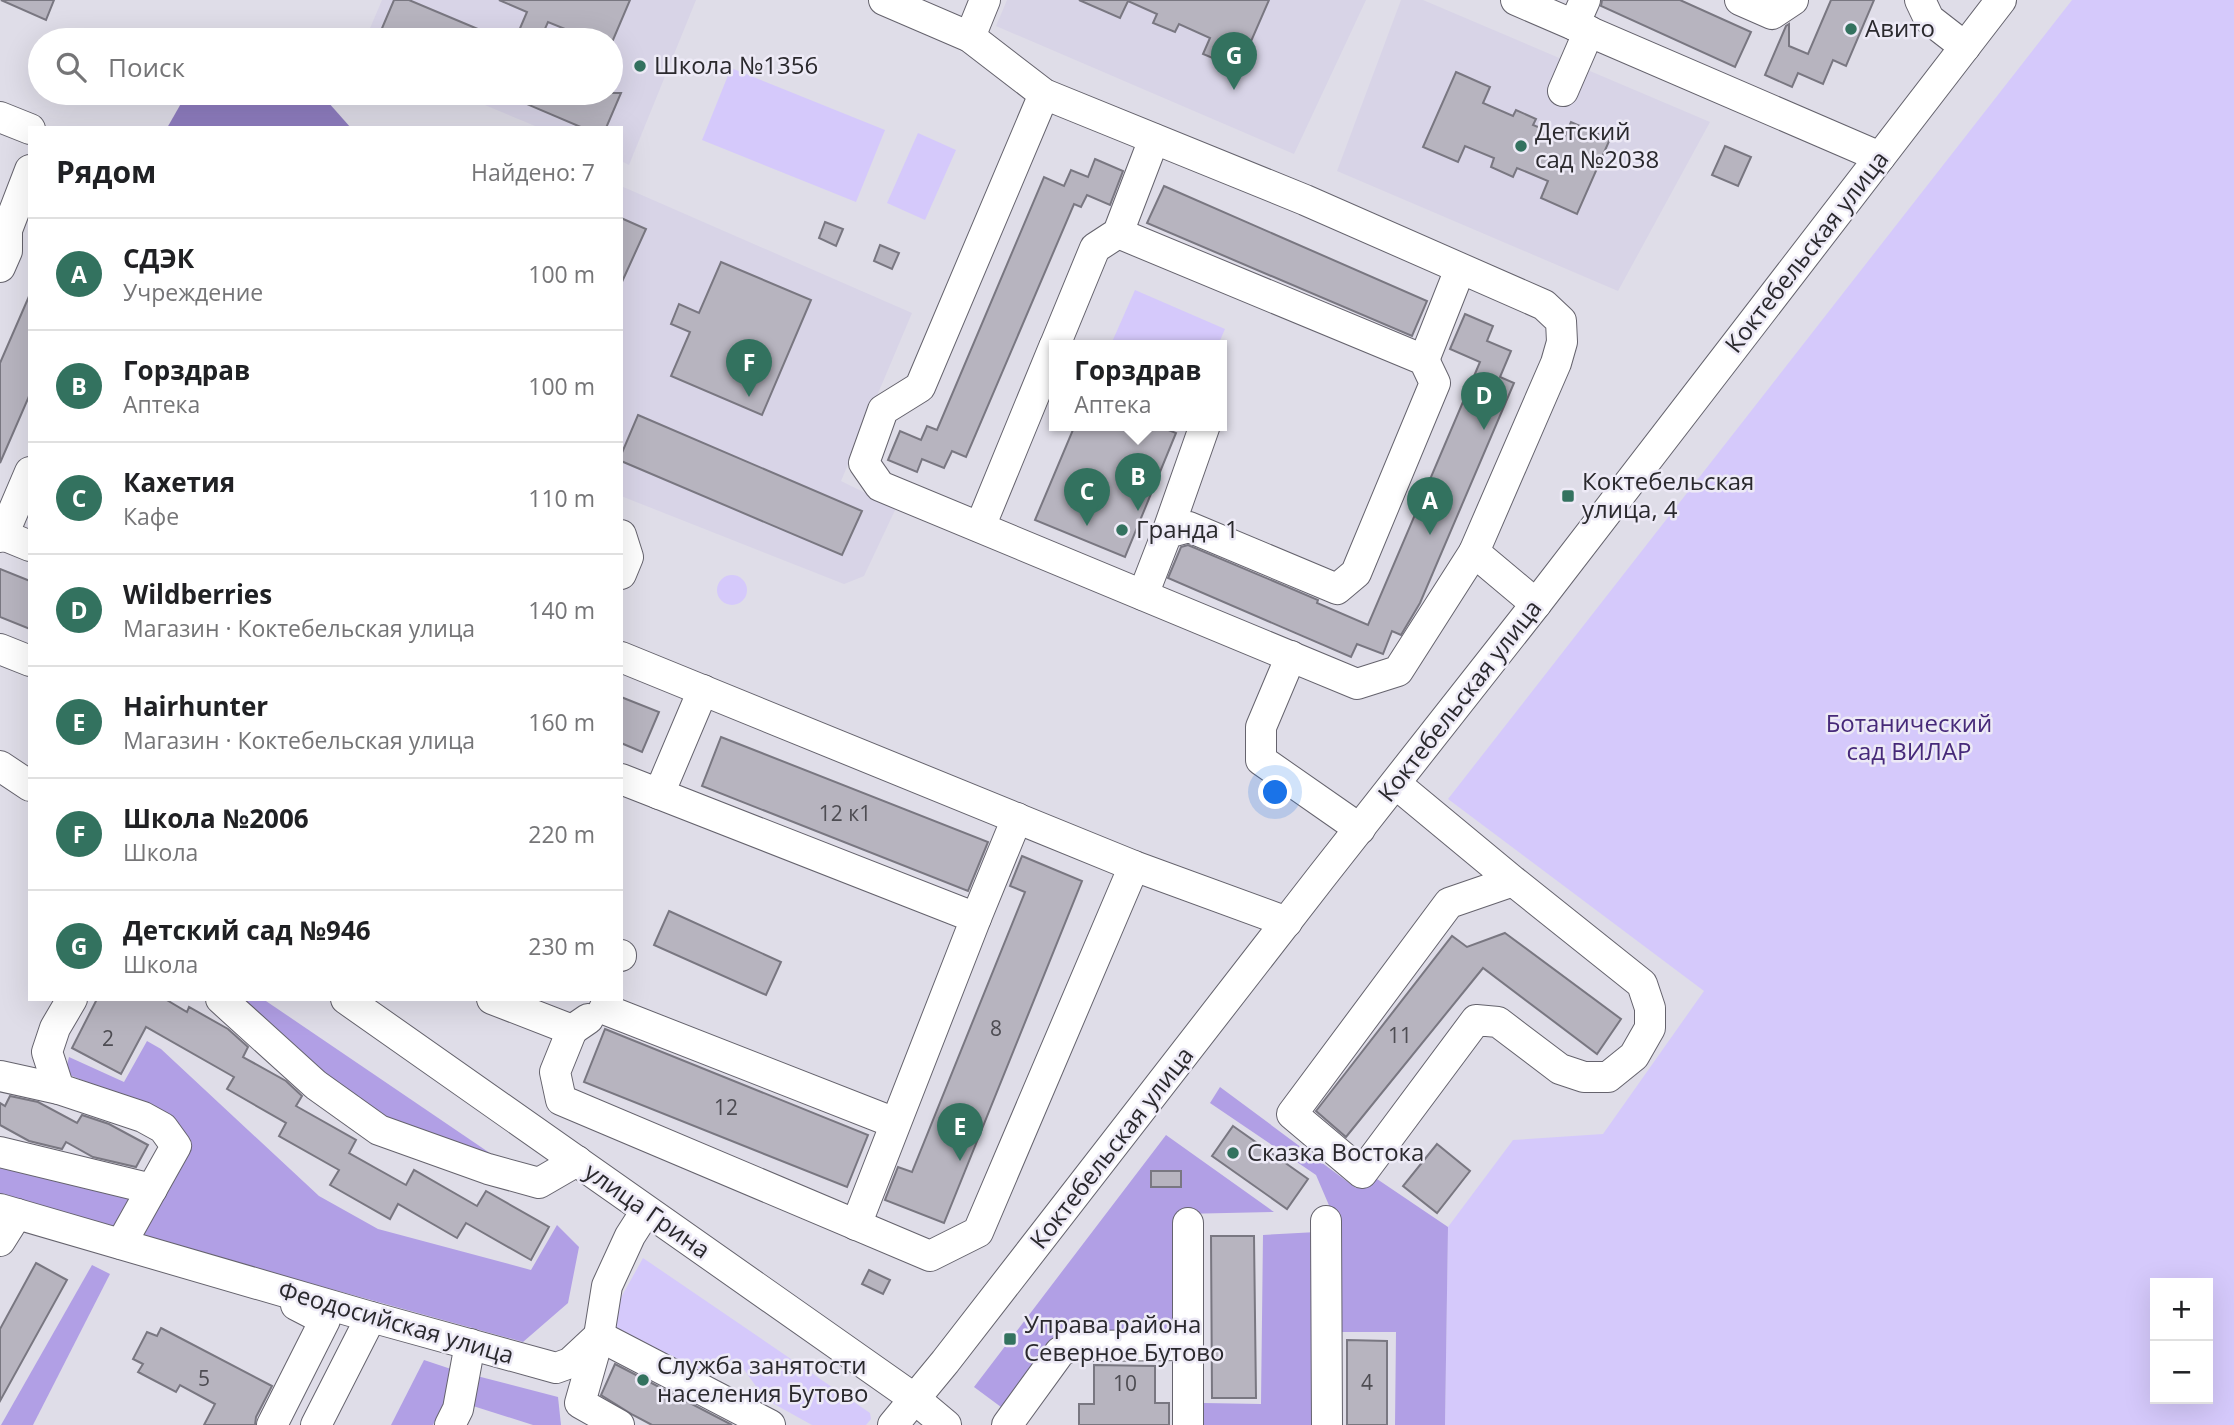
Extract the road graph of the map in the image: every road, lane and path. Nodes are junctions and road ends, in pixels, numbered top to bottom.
1 (884, 0) edge
2 (985, 0) edge
3 (1516, 0) edge
4 (1740, 0) edge
5 (1794, 0) edge
6 (1920, 0) edge
7 (2001, 0) edge
8 (1583, 19) edge
9 (970, 37) junction
10 (1965, 47) junction
11 (1563, 91) dead end
12 (1044, 94) junction
13 (0, 117) edge
14 (28, 128) edge
15 (1154, 139) junction
16 (1880, 157) junction
17 (28, 175) edge
18 (4, 229) edge
19 (1118, 233) junction
20 (0, 268) edge
21 (1460, 269) junction
22 (1057, 340) edge
23 (1049, 358) edge
24 (1424, 360) junction
25 (1203, 431) edge
26 (28, 479) edge
27 (980, 527) junction
28 (1167, 533) junction
29 (11, 539) edge
30 (623, 542) edge
31 (1474, 552) junction
32 (623, 569) edge
33 (1143, 595) junction
34 (1536, 604) junction
35 (0, 649) edge
36 (1291, 656) junction
37 (623, 658) edge
38 (28, 660) edge
39 (703, 690) junction
40 (0, 766) edge
41 (623, 780) edge
42 (1395, 784) junction
43 (28, 785) edge
44 (659, 794) junction
45 (1017, 818) junction
46 (1360, 829) junction
47 (1134, 866) junction
48 (1513, 881) junction
49 (976, 918) junction
50 (1287, 922) junction
51 (71, 1001) edge
52 (223, 1001) edge
53 (349, 1001) edge
54 (497, 1001) edge
55 (605, 1004) edge
56 (572, 1030) junction
57 (0, 1076) edge
58 (59, 1089) junction
59 (895, 1123) junction
60 (0, 1152) edge
61 (577, 1161) junction
62 (152, 1189) junction
63 (8, 1211) edge
64 (646, 1211) junction
65 (1326, 1222) dead end
66 (1188, 1223) dead end
67 (856, 1225) junction
68 (0, 1241) edge
69 (121, 1244) junction
70 (249, 1280) junction
71 (371, 1317) junction
72 (599, 1336) junction
73 (470, 1345) junction
74 (1188, 1345) junction
75 (915, 1399) junction
76 (272, 1425) edge
77 (316, 1425) edge
78 (450, 1425) edge
79 (619, 1425) edge
80 (770, 1425) edge
81 (893, 1425) edge
82 (946, 1425) edge
83 (1007, 1425) edge
84 (1188, 1425) edge
85 (1327, 1425) edge

1 - 9 street
2 - 9 street
3 - 8 street
4 - 5 street
6 - 10 street
7 - 10 street, Коктебельская улица
8 - 11 street
8 - 16 street
9 - 12 street
10 - 16 street, Коктебельская улица
12 - 15 street
12 - 27 street
13 - 14 street
15 - 19 street
15 - 21 street
16 - 34 street, Коктебельская улица
17 - 18 street
18 - 20 street
19 - 22 street
19 - 24 street
21 - 24 street
21 - 31 street
23 - 27 street
24 - 28 street
25 - 28 street
26 - 29 street
27 - 33 street
28 - 33 street
30 - 32 street
31 - 34 street
31 - 36 street
33 - 36 street
34 - 42 street, Коктебельская улица
35 - 38 street
36 - 46 street
37 - 39 street
39 - 44 street
39 - 45 street
40 - 43 street
41 - 44 street
42 - 46 street, Коктебельская улица
42 - 48 street
44 - 49 street
45 - 47 street
45 - 49 street
46 - 50 street, Коктебельская улица
47 - 50 street
47 - 67 street
48 - 48 street
49 - 59 street
50 - 75 street, Коктебельская улица
51 - 58 street
52 - 61 street
53 - 61 street, улица Грина
54 - 56 street
55 - 56 street
55 - 59 street
56 - 67 street
57 - 58 street
58 - 62 street
59 - 67 street
60 - 62 street
61 - 64 street, улица Грина
62 - 69 street
63 - 68 street
63 - 69 street, Феодосийская улица
64 - 72 street
64 - 75 street, улица Грина
65 - 85 street
66 - 74 street
69 - 70 street, Феодосийская улица
70 - 71 street, Феодосийская улица
70 - 76 street
71 - 73 street, Феодосийская улица
71 - 77 street
72 - 73 street, Феодосийская улица
72 - 79 street
72 - 80 street
73 - 78 street
74 - 83 street
74 - 84 street
75 - 81 street
75 - 82 street, улица Грина

